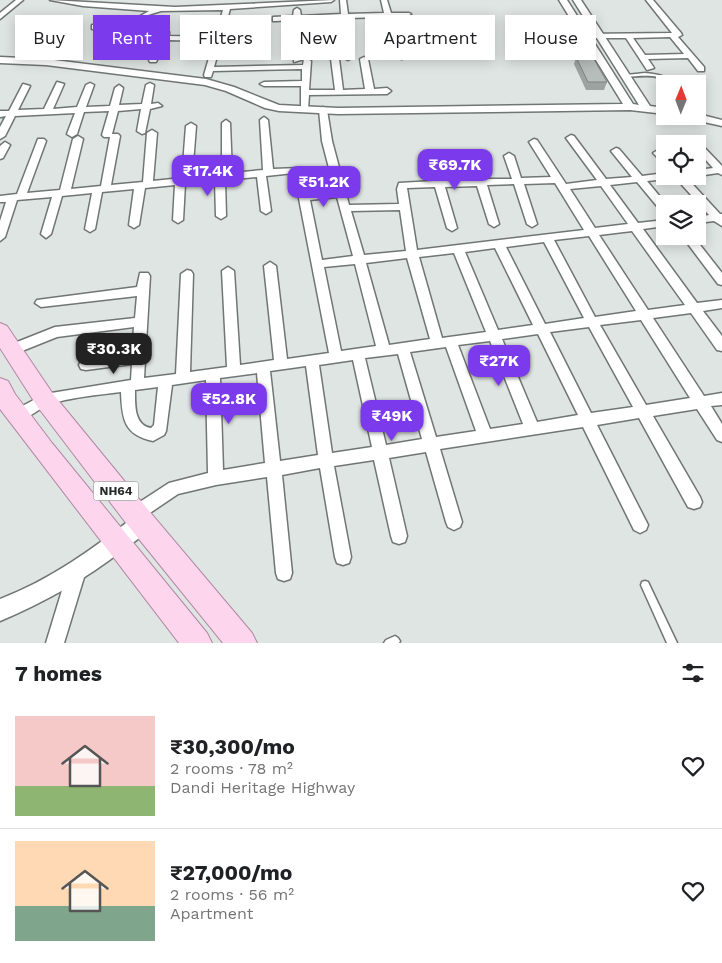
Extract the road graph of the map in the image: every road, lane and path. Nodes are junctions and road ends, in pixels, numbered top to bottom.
1 (20, 0) edge
2 (53, 0) edge
3 (331, 0) edge
4 (343, 0) edge
5 (384, 0) edge
6 (563, 0) edge
7 (576, 0) edge
8 (649, 0) edge
9 (297, 2) junction
10 (250, 3) edge
11 (163, 8) junction
12 (227, 8) junction
13 (406, 14) dead end
14 (144, 15) edge
15 (225, 15) edge
16 (297, 15) edge
17 (344, 15) edge
18 (388, 15) joint
19 (572, 15) edge
20 (0, 18) edge
21 (10, 19) dead end
22 (276, 19) dead end
23 (281, 19) edge
24 (596, 36) edge
25 (600, 36) junction
26 (628, 36) junction
27 (673, 36) junction
28 (684, 49) junction
29 (596, 53) edge
30 (640, 53) junction
31 (690, 56) junction
32 (364, 59) dead end
33 (0, 60) edge
34 (212, 60) edge
35 (335, 60) edge
36 (650, 68) dead end
37 (701, 69) dead end
38 (208, 74) junction
39 (656, 75) edge
40 (626, 76) junction
41 (306, 83) junction
42 (60, 84) dead end
43 (90, 84) dead end
44 (264, 84) dead end
45 (150, 85) dead end
46 (26, 86) dead end
47 (119, 88) dead end
48 (370, 91) junction
49 (387, 91) dead end
50 (339, 92) junction
51 (305, 93) junction
52 (628, 104) junction
53 (645, 105) junction
54 (656, 105) edge
55 (147, 106) junction
56 (158, 106) dead end
57 (114, 108) junction
58 (656, 108) edge
59 (309, 109) junction
60 (80, 110) junction
61 (47, 112) junction
62 (0, 114) edge
63 (12, 114) junction
64 (706, 114) edge
65 (722, 117) edge
66 (264, 120) dead end
67 (706, 120) edge
68 (226, 123) dead end
69 (722, 123) edge
70 (191, 126) dead end
71 (571, 138) dead end
72 (2, 141) edge
73 (41, 141) dead end
74 (534, 142) dead end
75 (616, 151) dead end
76 (706, 155) edge
77 (0, 156) edge
78 (509, 156) dead end
79 (474, 158) dead end
80 (434, 160) dead end
81 (721, 171) edge
82 (706, 172) edge
83 (265, 173) junction
84 (224, 177) junction
85 (656, 177) edge
86 (640, 179) junction
87 (184, 181) junction
88 (518, 182) junction
89 (481, 183) junction
90 (604, 183) junction
91 (440, 184) junction
92 (561, 184) junction
93 (144, 185) junction
94 (688, 185) edge
95 (102, 189) junction
96 (61, 192) junction
97 (342, 193) junction
98 (17, 197) junction
99 (304, 197) junction
100 (0, 199) edge
101 (656, 199) edge
102 (404, 207) junction
103 (346, 208) junction
104 (266, 211) dead end
105 (221, 216) dead end
106 (720, 219) edge
107 (178, 220) dead end
108 (706, 220) edge
109 (134, 224) dead end
110 (494, 224) dead end
111 (532, 224) dead end
112 (656, 224) edge
113 (635, 226) junction
114 (452, 228) dead end
115 (90, 229) dead end
116 (592, 231) junction
117 (46, 234) dead end
118 (0, 237) edge
119 (547, 238) junction
120 (500, 244) junction
121 (694, 245) edge
122 (458, 249) junction
123 (412, 254) junction
124 (360, 260) junction
125 (317, 264) junction
126 (270, 266) dead end
127 (228, 271) dead end
128 (187, 274) dead end
129 (144, 276) dead end
130 (722, 281) edge
131 (143, 291) junction
132 (41, 303) dead end
133 (722, 304) edge
134 (694, 308) junction
135 (645, 314) junction
136 (141, 322) junction
137 (592, 322) junction
138 (543, 328) junction
139 (492, 335) junction
140 (6, 340) edge
141 (444, 342) junction
142 (722, 346) edge
143 (403, 348) junction
144 (384, 351) junction
145 (358, 355) junction
146 (336, 357) junction
147 (138, 358) junction
148 (312, 360) junction
149 (86, 365) dead end
150 (281, 365) junction
151 (263, 367) junction
152 (234, 371) junction
153 (213, 373) junction
154 (183, 378) junction
155 (166, 380) junction
156 (132, 385) junction
157 (0, 388) edge
158 (722, 399) edge
159 (45, 400) junction
160 (701, 402) junction
161 (643, 411) junction
162 (18, 415) junction
163 (588, 420) junction
164 (532, 428) junction
165 (485, 436) junction
166 (722, 436) edge
167 (432, 444) junction
168 (379, 452) junction
169 (326, 461) junction
170 (272, 469) junction
171 (216, 478) junction
172 (694, 502) dead end
173 (139, 519) junction
174 (454, 522) dead end
175 (640, 526) dead end
176 (399, 536) dead end
177 (118, 542) junction
178 (343, 557) dead end
179 (284, 573) dead end
180 (76, 574) junction
181 (645, 585) dead end
182 (0, 610) edge
183 (55, 643) edge
184 (197, 643) edge
185 (242, 643) edge
186 (672, 643) edge

1 - 20 street
2 - 11 street
3 - 9 street
4 - 17 street
5 - 18 street
6 - 19 street
7 - 25 street
8 - 27 street
9 - 10 street
9 - 16 street
10 - 12 street
11 - 12 street
11 - 14 street
12 - 15 street
13 - 18 street
20 - 21 street
22 - 23 street
24 - 25 street
25 - 26 street
25 - 40 street
26 - 27 street
26 - 30 street
27 - 28 street
28 - 30 street
28 - 31 street
29 - 52 street
30 - 31 street
30 - 36 street
31 - 37 street
32 - 48 street
33 - 38 street
34 - 38 street
35 - 50 street
38 - 41 street
38 - 59 street
39 - 40 lane
40 - 53 street
41 - 44 street
41 - 51 street
42 - 61 street
43 - 60 street
45 - 55 street
46 - 63 street
47 - 57 street
48 - 49 street
48 - 50 street
50 - 51 street
51 - 59 street
52 - 53 street
52 - 59 street
53 - 54 street
53 - 58 street
55 - 56 street
55 - 57 street
55 - 93 street
57 - 60 street
57 - 95 street
59 - 97 street
60 - 61 street
60 - 96 street
61 - 63 street
62 - 63 street
63 - 72 street
64 - 65 street
66 - 83 street
67 - 69 street
68 - 84 street
70 - 87 street
71 - 90 street
72 - 77 street
73 - 98 street
74 - 92 street
75 - 86 street
76 - 81 street
78 - 88 street
79 - 89 street
80 - 91 street
81 - 82 street
83 - 84 street
83 - 99 street
83 - 104 street
84 - 87 street
84 - 105 street
85 - 86 street
86 - 90 street
86 - 101 street
87 - 93 street
87 - 107 street
88 - 89 street
88 - 92 street
88 - 111 street
89 - 91 street
89 - 110 street
90 - 92 street
90 - 113 street
91 - 102 street
91 - 114 street
92 - 116 street
93 - 95 street
93 - 109 street
94 - 106 street
95 - 96 street
95 - 115 street
96 - 98 street
96 - 117 street
97 - 99 street
97 - 103 street
98 - 100 street
98 - 118 street
99 - 125 street
102 - 103 street
102 - 123 street
103 - 124 street
106 - 108 street
112 - 113 street
113 - 116 street
113 - 134 street
116 - 119 street
116 - 135 street
119 - 120 street
119 - 137 street
120 - 122 street
120 - 138 street
121 - 130 street
122 - 123 street
122 - 139 street
123 - 124 street
123 - 141 street
124 - 125 street
124 - 144 street
125 - 146 street
126 - 150 street
127 - 152 street
128 - 154 street
129 - 131 street
131 - 132 street
131 - 136 street
133 - 134 street
134 - 135 street
134 - 142 street
135 - 137 street
135 - 160 street
136 - 140 street
136 - 147 street
137 - 138 street
137 - 161 street
138 - 139 street
138 - 163 street
139 - 141 street
139 - 164 street
140 - 159 main road, NH64
141 - 143 street
141 - 165 street
143 - 144 street
143 - 167 street
144 - 145 street
145 - 146 street
145 - 168 street
146 - 148 street
147 - 149 street
147 - 156 street
148 - 150 street
148 - 169 street
150 - 151 street
151 - 152 street
151 - 170 street
152 - 153 street
153 - 154 street
153 - 171 street
154 - 155 street
155 - 156 street
155 - 156 street
156 - 159 street
157 - 162 main road, NH64
158 - 160 street
159 - 162 street
159 - 173 main road, NH64
160 - 161 street
160 - 166 street
161 - 163 street
161 - 172 street
162 - 177 main road, NH64
163 - 164 street
163 - 175 street
164 - 165 street
165 - 167 street
167 - 168 street
167 - 174 street
168 - 169 street
168 - 176 street
169 - 170 street
169 - 178 street
170 - 171 street
170 - 179 street
171 - 173 street
173 - 177 street
173 - 185 main road, NH64
177 - 180 street
177 - 184 main road, NH64
180 - 182 street
180 - 183 street
181 - 186 lane

